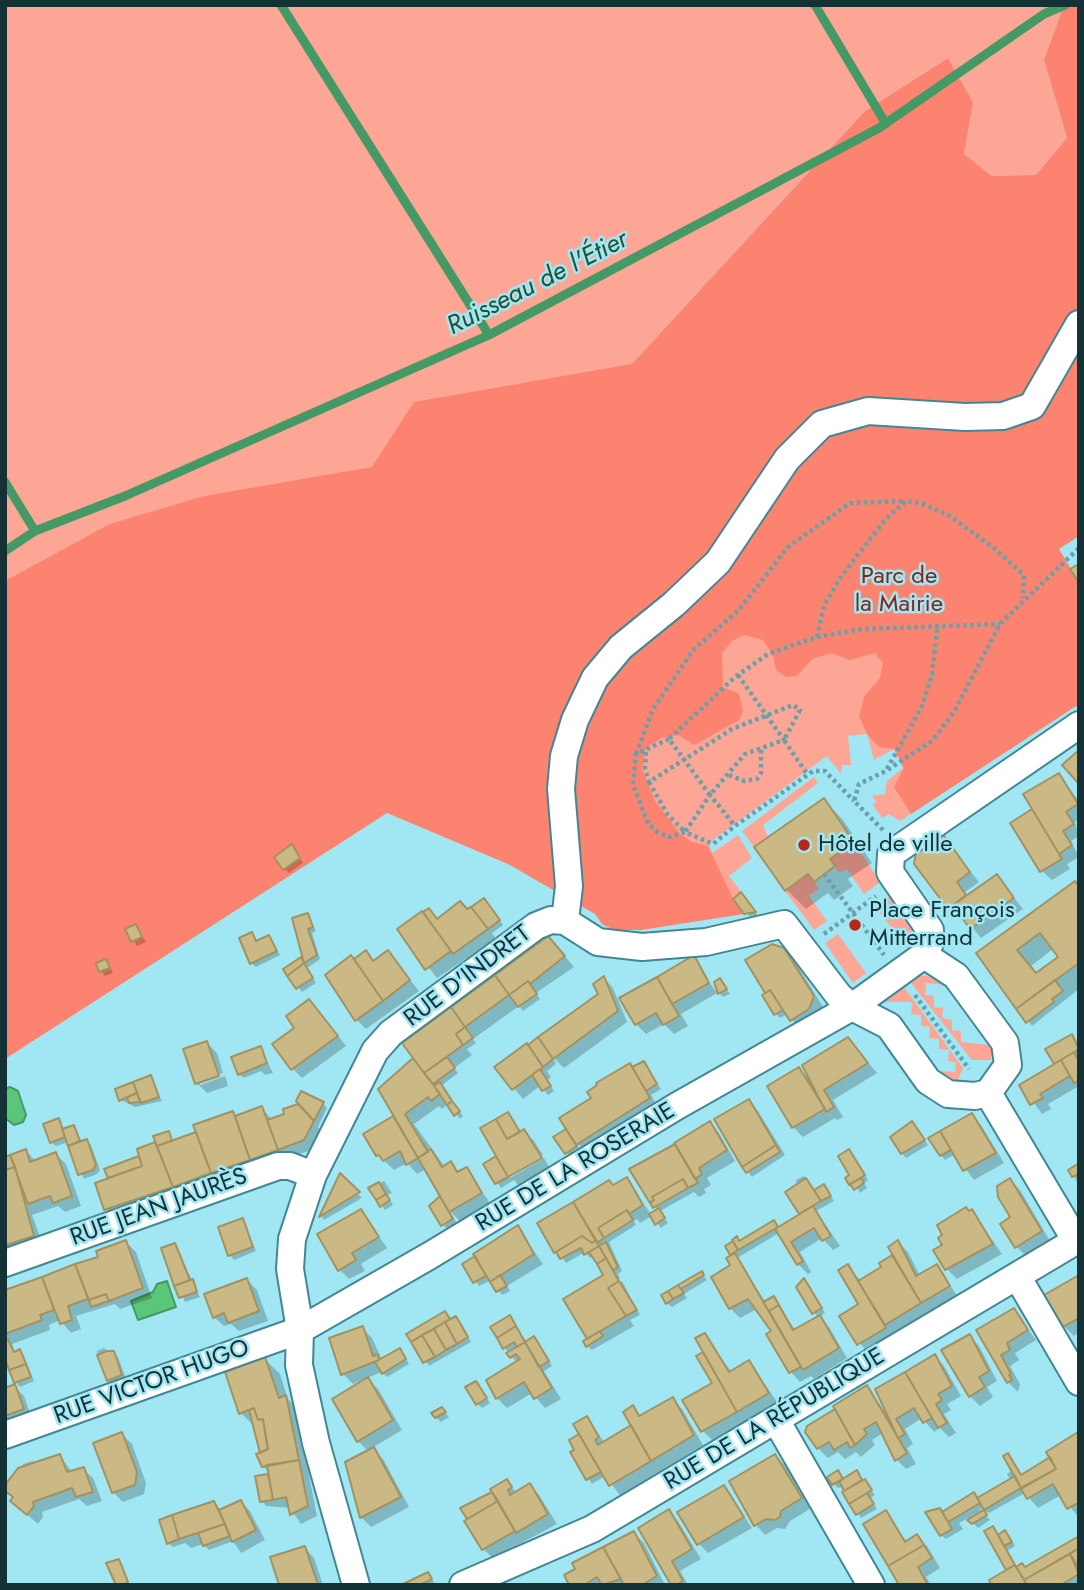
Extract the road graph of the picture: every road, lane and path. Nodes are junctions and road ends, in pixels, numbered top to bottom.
1 (1079, 324) edge
2 (906, 501) junction
3 (1079, 548) edge
4 (1023, 599) junction
5 (1000, 624) junction
6 (937, 628) junction
7 (817, 637) junction
8 (738, 675) junction
9 (766, 714) junction
10 (1079, 725) edge
11 (669, 739) junction
12 (784, 740) junction
13 (761, 750) junction
14 (646, 752) junction
15 (636, 754) junction
16 (683, 759) junction
17 (886, 771) junction
18 (807, 774) junction
19 (729, 775) junction
20 (649, 782) junction
21 (710, 795) junction
22 (854, 801) junction
23 (734, 826) junction
24 (685, 832) junction
25 (897, 847) junction
26 (869, 901) dead end
27 (565, 920) junction
28 (832, 928) dead end
29 (924, 955) junction
30 (852, 1007) junction
31 (988, 1093) junction
32 (313, 1175) junction
33 (1078, 1240) edge
34 (5, 1263) edge
35 (1017, 1276) junction
36 (300, 1330) junction
37 (1079, 1382) edge
38 (776, 1420) junction
39 (5, 1435) edge
40 (356, 1585) edge
41 (463, 1585) edge
42 (872, 1585) edge

1 - 27 street, RUE D'INDRET
2 - 4 path
2 - 7 path
2 - 15 path
3 - 4 path
4 - 5 path
5 - 6 path
5 - 17 path
6 - 7 path
6 - 17 path
7 - 8 path
8 - 9 path
8 - 11 path
9 - 12 path
9 - 12 path
9 - 16 path
10 - 25 street
11 - 14 path
11 - 16 path
12 - 13 path
12 - 18 path
13 - 19 path
13 - 19 path
14 - 15 path
14 - 20 path
15 - 24 path
16 - 20 path
16 - 21 path
17 - 22 path
18 - 22 path
18 - 23 path
19 - 21 path
20 - 24 path
21 - 23 path
21 - 24 path
22 - 25 path
23 - 24 path
25 - 29 street
26 - 28 path
27 - 30 street
27 - 32 street, RUE D'INDRET
29 - 30 street
29 - 31 street
30 - 31 street
30 - 36 street, RUE DE LA ROSERAIE
31 - 33 street
32 - 34 street, RUE JEAN JAURÈS
32 - 36 street, RUE D'INDRET
33 - 35 street, RUE DE LA RÉPUBLIQUE
35 - 37 street
35 - 38 street, RUE DE LA RÉPUBLIQUE
36 - 39 street, RUE VICTOR HUGO
36 - 40 street, RUE D'INDRET
38 - 41 street, RUE DE LA RÉPUBLIQUE
38 - 42 street

